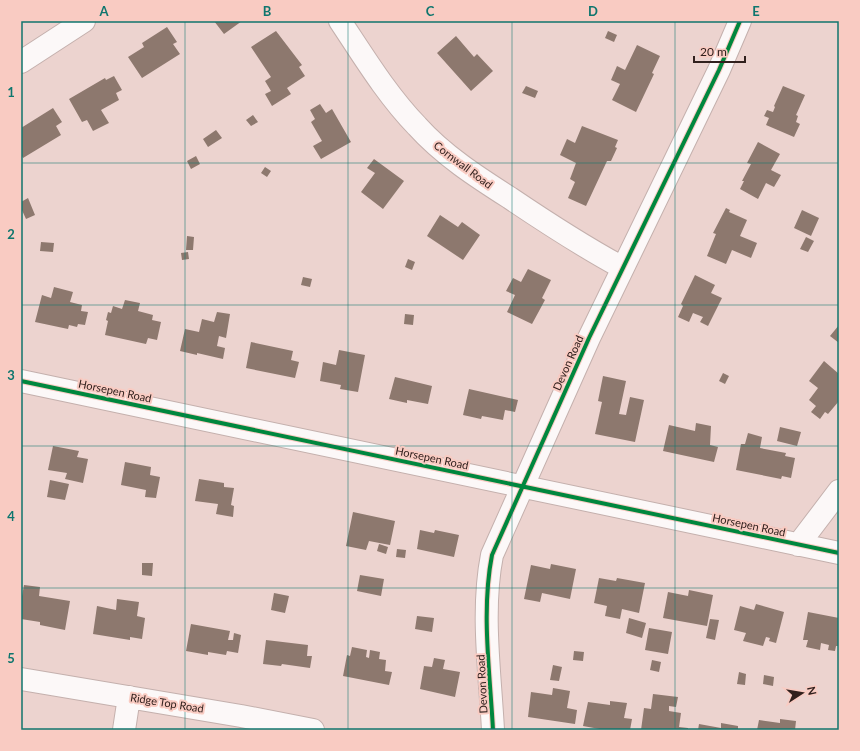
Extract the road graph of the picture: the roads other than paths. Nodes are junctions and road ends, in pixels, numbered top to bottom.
1 (84, 21) edge
2 (340, 21) edge
3 (740, 21) edge
4 (21, 62) edge
5 (623, 268) junction
6 (21, 380) edge
7 (523, 486) junction
8 (839, 491) edge
9 (798, 545) junction
10 (839, 553) edge
11 (21, 679) edge
12 (129, 697) junction
13 (124, 730) edge
14 (313, 730) edge
15 (493, 730) edge

1 - 4 street
2 - 5 street, Cornwall Road
3 - 5 street, Devon Road
5 - 7 street, Devon Road
6 - 7 street, Horsepen Road
7 - 9 street, Horsepen Road
7 - 15 street, Devon Road
8 - 9 street
9 - 10 street, Horsepen Road
11 - 12 street, Ridge Top Road
12 - 13 street
12 - 14 street, Ridge Top Road

